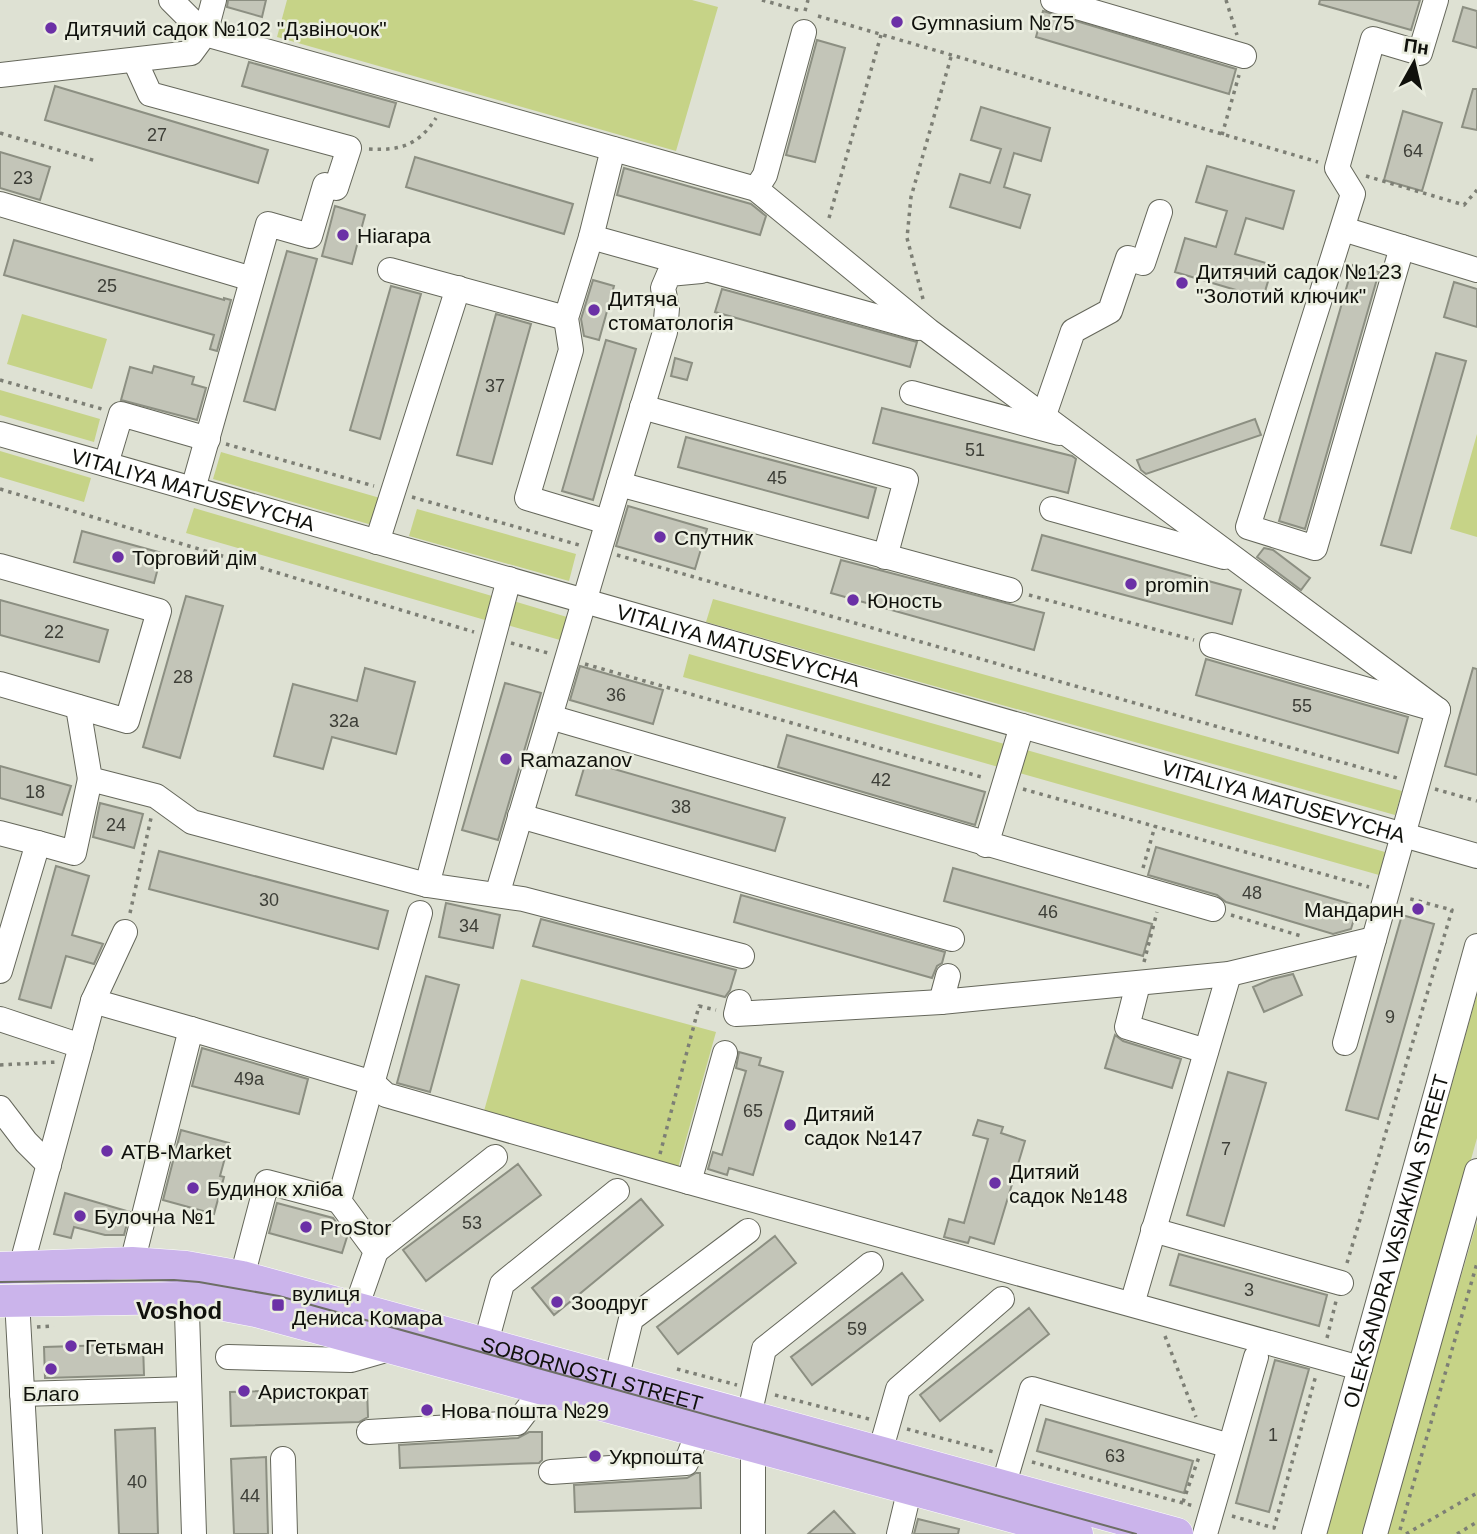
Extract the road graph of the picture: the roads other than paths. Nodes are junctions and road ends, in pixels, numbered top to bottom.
1 (171, 0) edge
2 (214, 0) edge
3 (1053, 0) edge
4 (1436, 0) edge
5 (809, 20) road end
6 (205, 34) junction
7 (1244, 56) dead end
8 (135, 61) junction
9 (0, 75) edge
10 (613, 149) junction
11 (756, 190) junction
12 (0, 204) edge
13 (1160, 212) dead end
14 (1343, 229) junction
15 (591, 237) junction
16 (1402, 247) junction
17 (390, 270) dead end
18 (1477, 270) edge
19 (712, 271) junction
20 (252, 279) junction
21 (458, 288) junction
22 (566, 318) junction
23 (928, 319) junction
24 (912, 393) dead end
25 (642, 407) junction
26 (1044, 415) junction
27 (0, 434) edge
28 (1073, 437) junction
29 (208, 439) junction
30 (106, 464) junction
31 (619, 484) junction
32 (193, 489) junction
33 (1052, 509) dead end
34 (607, 522) junction
35 (1248, 527) junction
36 (377, 542) junction
37 (885, 557) junction
38 (1238, 561) junction
39 (0, 566) edge
40 (509, 579) junction
41 (1010, 590) road end
42 (584, 601) junction
43 (1212, 645) road end
44 (0, 684) edge
45 (78, 707) junction
46 (1438, 710) junction
47 (550, 717) junction
48 (1022, 726) junction
49 (90, 779) junction
50 (520, 816) junction
51 (0, 832) edge
52 (1402, 835) junction
53 (38, 844) junction
54 (986, 845) junction
55 (1477, 856) edge
56 (427, 884) junction
57 (497, 895) junction
58 (9, 908) edge
59 (1213, 909) road end
60 (420, 913) dead end
61 (125, 932) road end
62 (951, 939) dead end
63 (1364, 945) junction
64 (1477, 946) edge
65 (742, 956) dead end
66 (1157, 958) dead end
67 (0, 971) edge
68 (1229, 974) junction
69 (948, 976) dead end
70 (1144, 984) junction
71 (93, 1001) junction
72 (941, 1002) junction
73 (737, 1008) road end
74 (0, 1019) edge
75 (191, 1029) junction
76 (1345, 1043) dead end
77 (1206, 1051) junction
78 (725, 1053) dead end
79 (79, 1054) junction
80 (373, 1083) junction
81 (0, 1108) edge
82 (495, 1157) dead end
83 (49, 1165) junction
84 (1477, 1171) edge
85 (689, 1182) junction
86 (617, 1191) dead end
87 (339, 1201) junction
88 (1153, 1230) junction
89 (748, 1231) dead end
90 (376, 1251) junction
91 (132, 1263) junction
92 (871, 1264) dead end
93 (186, 1266) junction
94 (10, 1267) edge
95 (242, 1277) junction
96 (1341, 1283) dead end
97 (187, 1298) junction
98 (1002, 1299) dead end
99 (8, 1301) edge
100 (1144, 1307) junction
101 (356, 1308) junction
102 (485, 1346) junction
103 (394, 1348) junction
104 (228, 1357) dead end
105 (1256, 1357) dead end
106 (1360, 1368) junction
107 (616, 1380) junction
108 (189, 1389) junction
109 (543, 1389) junction
110 (22, 1394) junction
111 (699, 1430) junction
112 (751, 1430) junction
113 (369, 1432) dead end
114 (1230, 1446) junction
115 (880, 1452) junction
116 (283, 1459) dead end
117 (551, 1472) dead end
118 (1003, 1487) junction
119 (910, 1488) junction
120 (30, 1534) edge
121 (194, 1534) edge
122 (285, 1534) edge
123 (753, 1534) edge
124 (899, 1534) edge
125 (1077, 1534) edge
126 (1177, 1534) edge
127 (1205, 1534) edge
128 (1314, 1534) edge
129 (1375, 1534) edge

1 - 6 street
2 - 6 street
3 - 7 street
4 - 14 street
5 - 11 street
6 - 8 street
6 - 10 street
8 - 9 street
8 - 20 street
10 - 11 street
10 - 15 street
11 - 23 street
12 - 20 street
13 - 26 street
14 - 16 street
14 - 35 street
15 - 19 street
15 - 22 street
16 - 18 street
16 - 35 street
17 - 21 street
19 - 23 street
19 - 25 street
20 - 29 street
21 - 22 street
21 - 36 street
22 - 34 street
23 - 26 street
24 - 28 street
25 - 31 street
25 - 37 street
26 - 28 street
27 - 30 street, VITALIYA MATUSEVYCHA
28 - 38 street
29 - 30 street
29 - 32 street
30 - 32 street, VITALIYA MATUSEVYCHA
31 - 34 street
31 - 37 street
32 - 36 street, VITALIYA MATUSEVYCHA
33 - 38 street
34 - 42 street
35 - 38 street
36 - 40 street, VITALIYA MATUSEVYCHA
37 - 41 street
38 - 46 street
39 - 45 street
40 - 42 street, VITALIYA MATUSEVYCHA
40 - 56 street
42 - 47 street
42 - 48 street, VITALIYA MATUSEVYCHA
43 - 46 street
44 - 45 street
45 - 49 street
46 - 52 street
47 - 50 street
47 - 54 street
48 - 52 street, VITALIYA MATUSEVYCHA
48 - 54 street
49 - 53 street
49 - 56 street
50 - 57 street
50 - 62 street
51 - 53 street
52 - 55 street, VITALIYA MATUSEVYCHA
52 - 63 street
53 - 58 street
54 - 59 street
56 - 57 street
57 - 65 street
58 - 67 street
60 - 80 street
61 - 71 street
63 - 68 street
63 - 76 street
64 - 106 street, OLEKSANDRA VASIAKINA STREET
66 - 70 street
68 - 70 street
68 - 77 street
69 - 72 street
70 - 72 street
70 - 77 street
71 - 75 street
71 - 79 street
72 - 73 street
74 - 79 street
75 - 80 street
75 - 91 street
77 - 88 street
78 - 85 street
79 - 83 street
80 - 85 street
80 - 87 street
81 - 83 street
82 - 90 street
83 - 94 street
84 - 129 street
85 - 100 street
86 - 102 street
87 - 90 street
87 - 95 street
88 - 96 street
88 - 100 street
89 - 107 street
90 - 101 street
91 - 93 main road, SOBORNOSTI STREET
91 - 94 main road, SOBORNOSTI STREET
92 - 112 street
93 - 95 main road, SOBORNOSTI STREET
93 - 97 street
95 - 101 main road, SOBORNOSTI STREET
97 - 99 main road, SOBORNOSTI STREET
97 - 103 main road, SOBORNOSTI STREET
97 - 108 street
98 - 115 street
99 - 110 street
100 - 106 street
101 - 102 main road, SOBORNOSTI STREET
102 - 107 main road, SOBORNOSTI STREET
103 - 104 street
103 - 109 main road, SOBORNOSTI STREET
105 - 114 street
106 - 128 street, OLEKSANDRA VASIAKINA STREET
107 - 112 main road, SOBORNOSTI STREET
108 - 110 street
108 - 121 street
109 - 111 main road, SOBORNOSTI STREET
109 - 113 street
110 - 120 street
111 - 112 main road, SOBORNOSTI STREET
111 - 117 street
112 - 115 main road, SOBORNOSTI STREET
112 - 119 main road, SOBORNOSTI STREET
112 - 123 street
114 - 118 street
114 - 127 street
115 - 118 main road, SOBORNOSTI STREET
116 - 122 street
118 - 126 main road, SOBORNOSTI STREET
119 - 124 street
119 - 125 main road, SOBORNOSTI STREET

